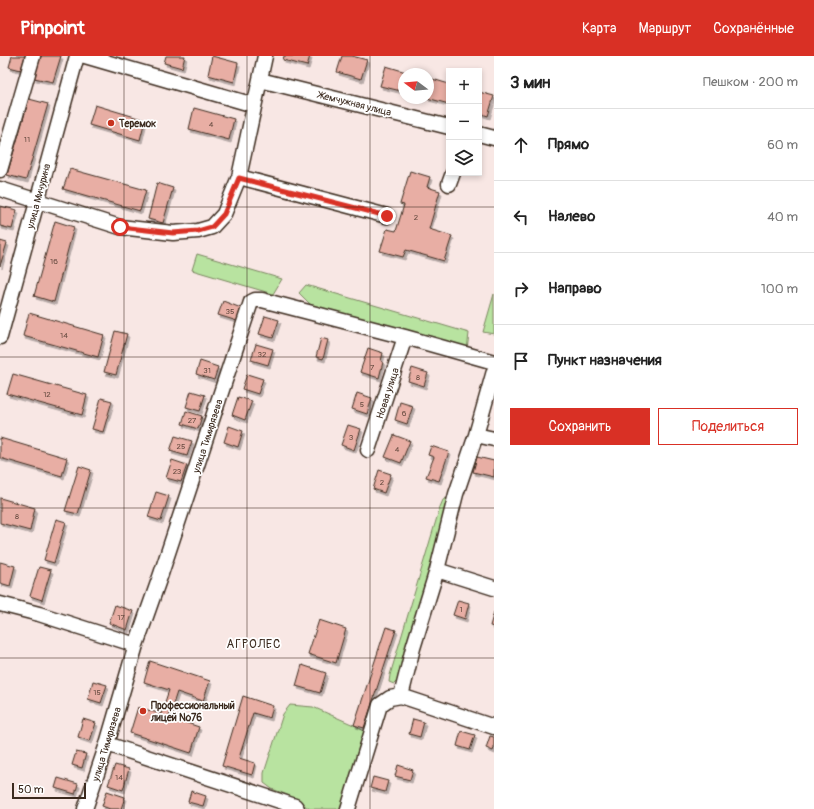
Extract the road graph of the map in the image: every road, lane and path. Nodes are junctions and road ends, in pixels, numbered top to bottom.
1 (33, 56) edge
2 (77, 56) edge
3 (85, 56) edge
4 (265, 56) edge
5 (260, 80) junction
6 (254, 105) junction
7 (446, 125) edge
8 (482, 135) edge
9 (494, 138) edge
10 (0, 170) edge
11 (239, 178) junction
12 (0, 189) edge
13 (37, 201) junction
14 (387, 216) dead end
15 (0, 336) edge
16 (405, 337) junction
17 (494, 362) edge
18 (494, 371) edge
19 (476, 435) junction
20 (494, 439) edge
21 (368, 450) dead end
22 (437, 570) junction
23 (494, 588) edge
24 (0, 604) edge
25 (136, 645) junction
26 (402, 696) junction
27 (494, 727) edge
28 (107, 744) junction
29 (85, 809) edge
30 (297, 809) edge
31 (348, 809) edge

1 - 10 street
2 - 13 street, улица Мичурина
3 - 6 street
4 - 5 street
5 - 6 street
5 - 7 street, Жемчужная улица
6 - 11 street
8 - 9 street
11 - 13 street
11 - 14 street
12 - 13 street
13 - 15 street, улица Мичурина
16 - 17 street, улица Тимирязева
16 - 21 street, Новая улица
16 - 25 street, улица Тимирязева
18 - 19 street
19 - 20 street
19 - 22 street
22 - 23 street
22 - 26 street
24 - 25 street
25 - 28 street, улица Тимирязева
26 - 27 street
26 - 31 street
28 - 29 street, улица Тимирязева
28 - 30 street

